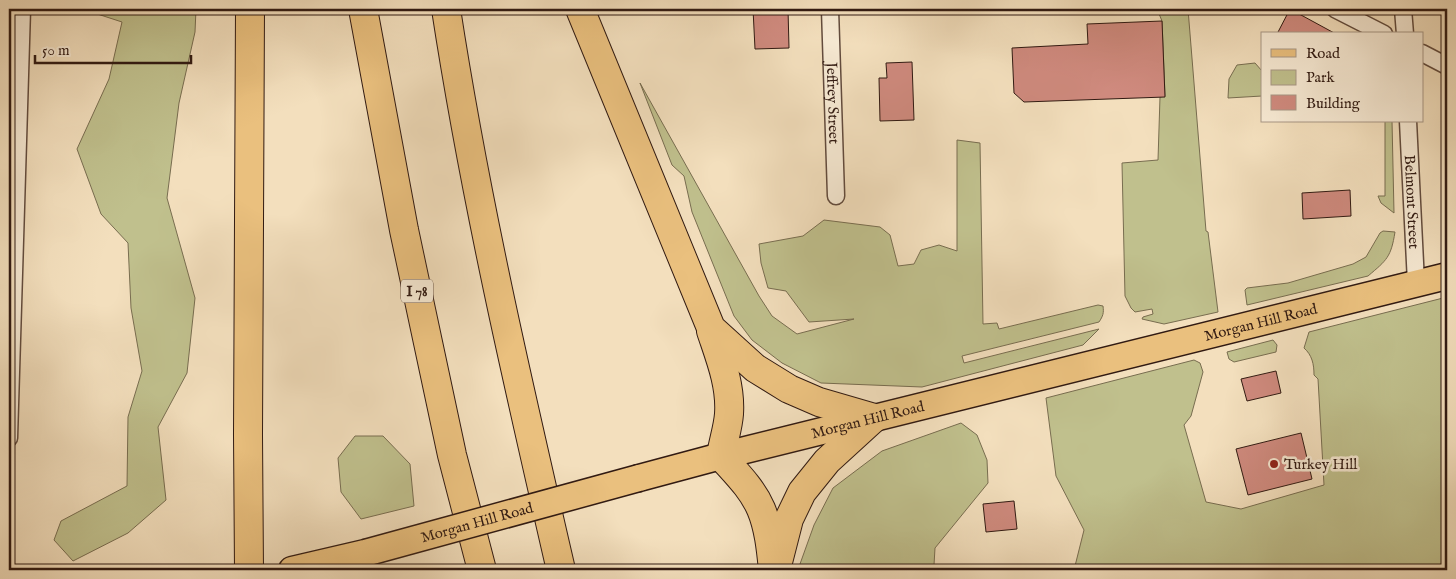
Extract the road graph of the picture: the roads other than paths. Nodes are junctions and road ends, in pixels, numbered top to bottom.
1 (22, 9) edge
2 (250, 9) edge
3 (363, 9) edge
4 (446, 9) edge
5 (580, 9) edge
6 (830, 9) edge
7 (1335, 9) edge
8 (1403, 9) edge
9 (1380, 32) edge
10 (1405, 32) edge
11 (1424, 54) edge
12 (1447, 66) edge
13 (1408, 122) edge
14 (836, 196) dead end
15 (1447, 276) edge
16 (1416, 284) junction
17 (711, 328) junction
18 (874, 418) junction
19 (9, 438) edge
20 (720, 456) junction
21 (249, 570) edge
22 (292, 570) edge
23 (482, 570) edge
24 (561, 570) edge
25 (775, 570) edge

1 - 19 street
2 - 21 highway
3 - 23 highway, I 78
4 - 24 highway
5 - 17 highway
6 - 14 street, Jeffrey Street
7 - 9 street
8 - 10 street
11 - 12 street
13 - 16 street, Belmont Street
15 - 16 main road, Morgan Hill Road
16 - 18 main road, Morgan Hill Road
17 - 18 highway
17 - 20 highway
18 - 20 main road, Morgan Hill Road
18 - 25 highway
20 - 22 main road, Morgan Hill Road, bridge
20 - 25 highway

